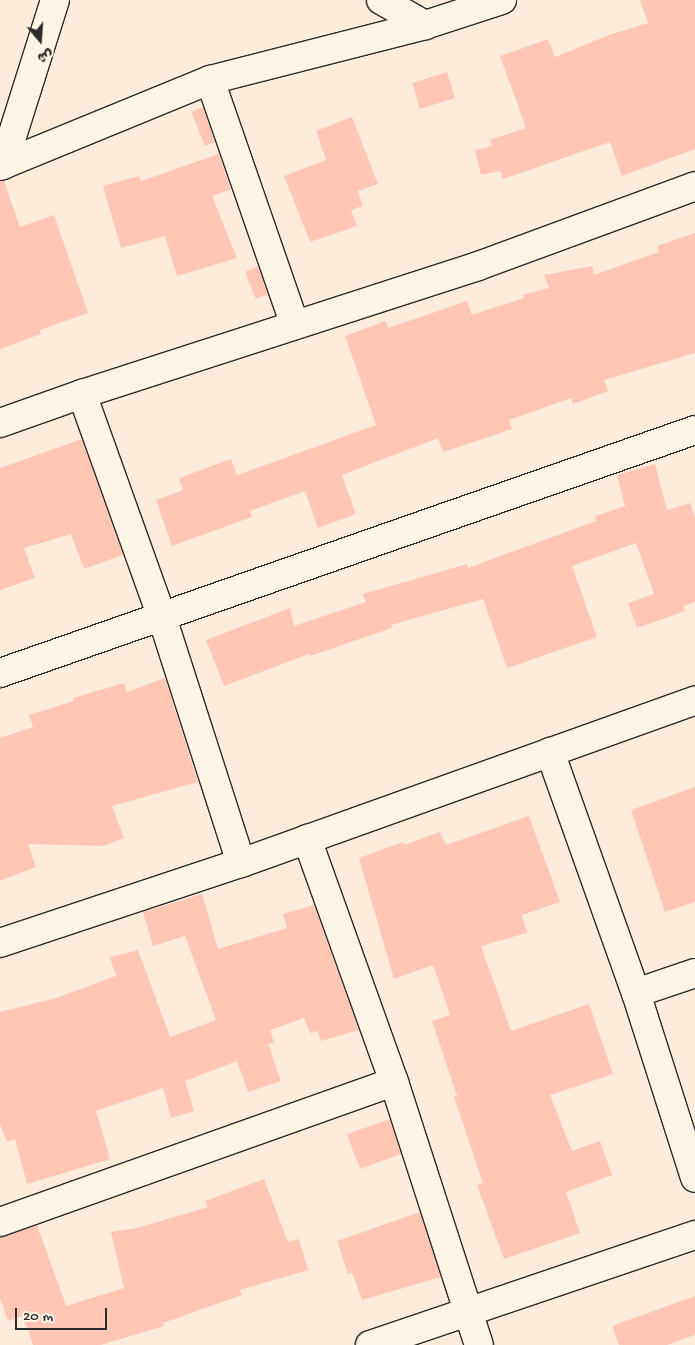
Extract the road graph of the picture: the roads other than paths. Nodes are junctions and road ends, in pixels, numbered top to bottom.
1 (55, 0) edge
2 (381, 0) edge
3 (502, 0) edge
4 (425, 25) junction
5 (210, 80) junction
6 (1, 166) edge
7 (695, 186) edge
8 (296, 325) junction
9 (82, 394) junction
10 (0, 423) edge
11 (695, 430) edge
12 (162, 617) junction
13 (0, 673) edge
14 (695, 700) edge
15 (550, 752) junction
16 (307, 839) junction
17 (241, 863) junction
18 (0, 943) edge
19 (695, 973) edge
20 (636, 993) junction
21 (394, 1082) junction
22 (695, 1178) edge
23 (0, 1222) edge
24 (695, 1236) edge
25 (468, 1311) junction
26 (370, 1345) edge
27 (479, 1345) edge

1 - 6 street
2 - 4 street
3 - 4 street
4 - 5 street
5 - 6 street
5 - 8 street
7 - 8 street
8 - 9 street
9 - 10 street
9 - 12 street
11 - 12 street
12 - 13 street
12 - 17 street
14 - 15 street
15 - 16 street
15 - 20 street
16 - 17 street
16 - 21 street
17 - 18 street
19 - 20 street
20 - 22 street
21 - 23 street
21 - 25 street
24 - 25 street
25 - 26 street
25 - 27 street

